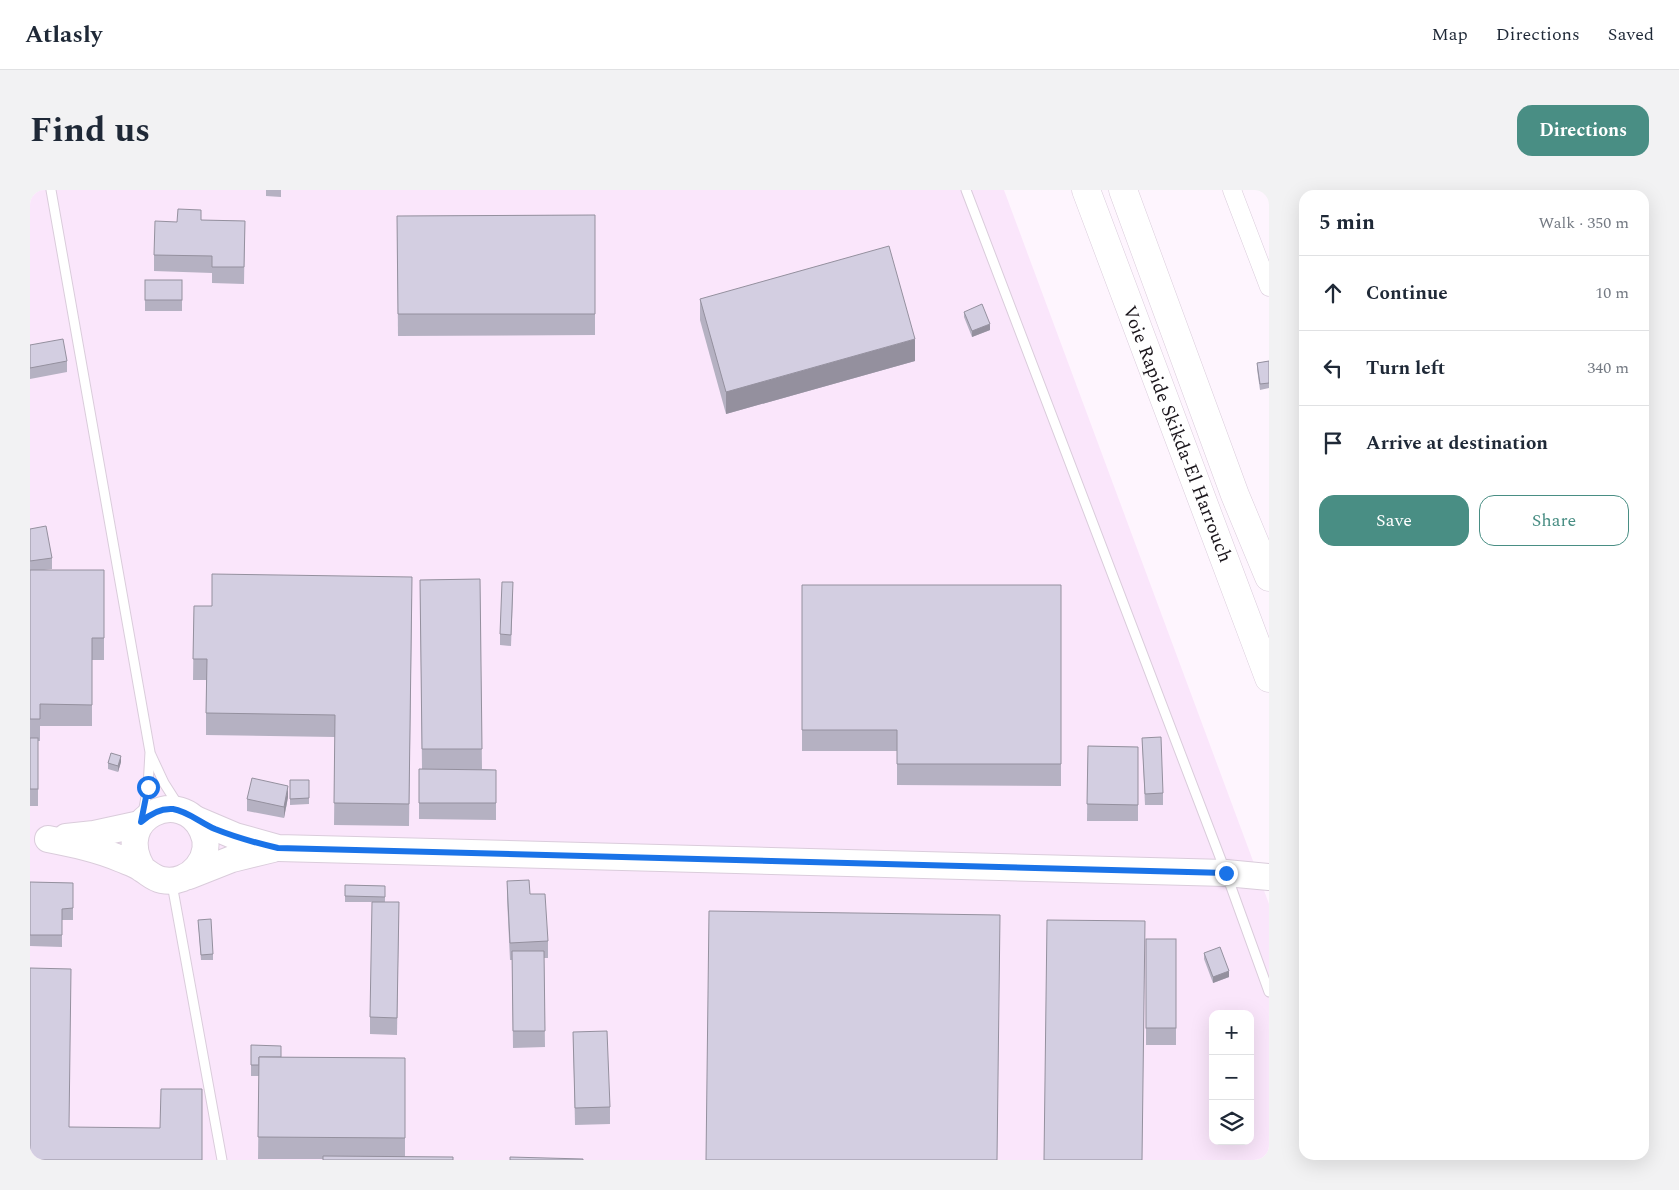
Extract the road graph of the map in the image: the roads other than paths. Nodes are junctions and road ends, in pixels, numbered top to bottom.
1 (51, 190) edge
2 (966, 190) edge
3 (1086, 190) edge
4 (1123, 190) edge
5 (1232, 190) edge
6 (1269, 287) edge
7 (1269, 577) edge
8 (1269, 678) edge
9 (150, 752) junction
10 (189, 815) junction
11 (140, 823) junction
12 (39, 839) edge
13 (278, 848) junction
14 (142, 868) junction
15 (1226, 873) junction
16 (1269, 877) edge
17 (180, 879) junction
18 (1269, 992) edge
19 (222, 1160) edge

1 - 9 lane
2 - 15 lane
3 - 8 highway, Voie Rapide Skikda-El Harrouch
4 - 7 highway, Voie Rapide Skikda-El Harrouch
5 - 6 street
9 - 10 lane
9 - 11 lane
10 - 11 street
10 - 13 street
10 - 17 street
11 - 12 street
11 - 14 street
12 - 14 street
13 - 15 street
13 - 17 street
14 - 17 street
15 - 16 street
15 - 18 lane
17 - 19 lane

